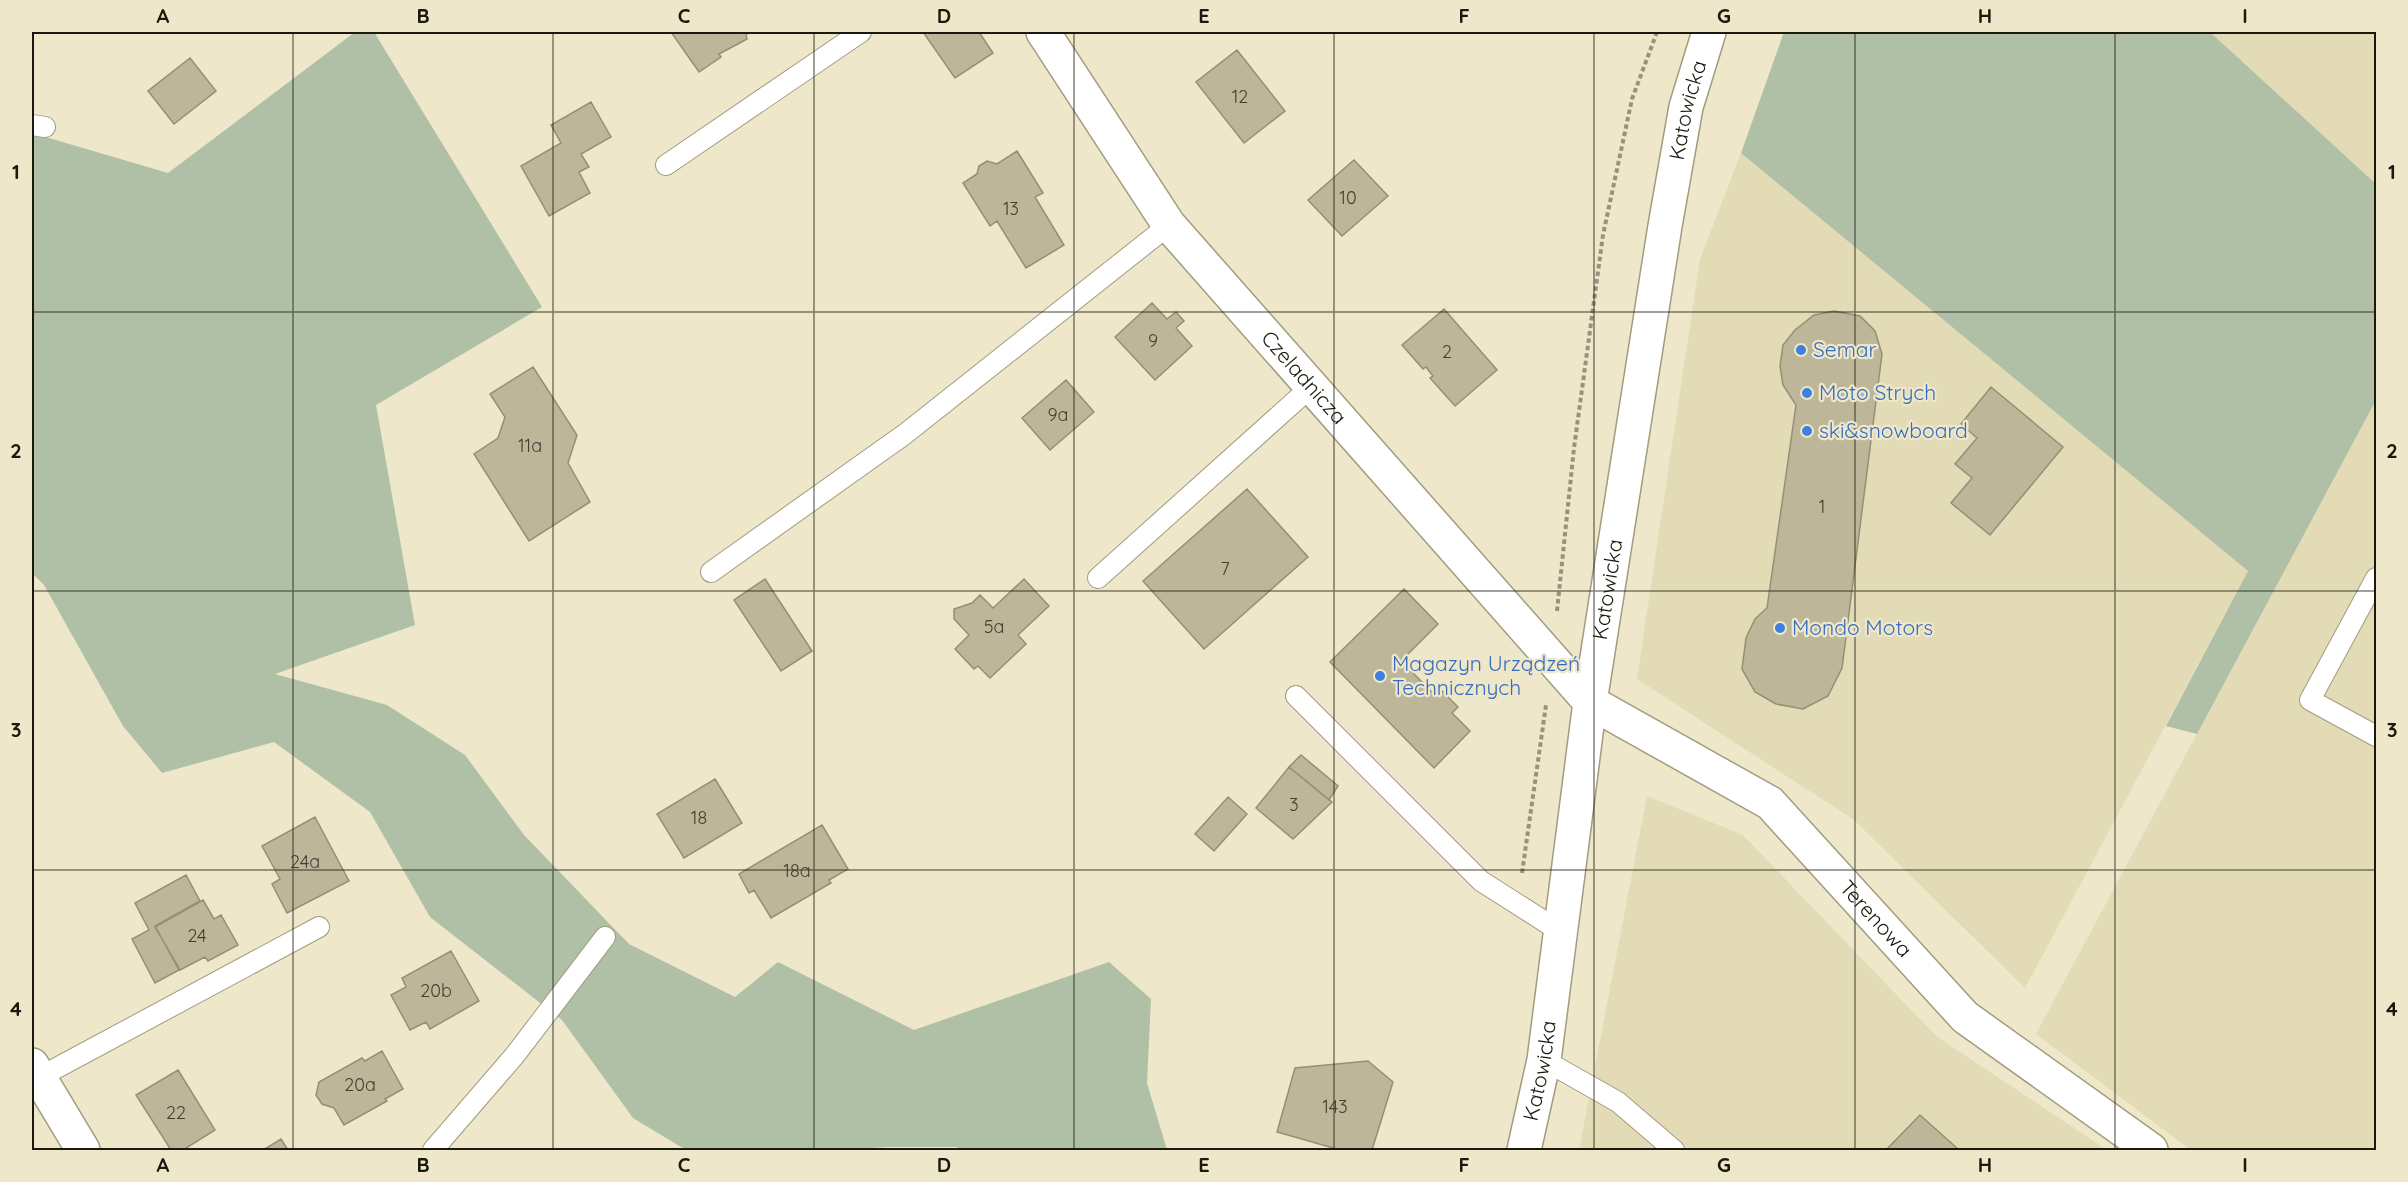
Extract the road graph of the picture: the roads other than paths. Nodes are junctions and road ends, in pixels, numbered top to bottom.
1 (861, 32) edge
2 (1043, 32) edge
3 (1709, 32) edge
4 (666, 165) dead end
5 (1168, 225) junction
6 (1312, 386) junction
7 (711, 572) dead end
8 (1098, 578) dead end
9 (2376, 578) edge
10 (1296, 696) dead end
11 (1590, 702) junction
12 (2376, 736) edge
13 (319, 927) dead end
14 (1561, 932) junction
15 (605, 937) dead end
16 (1544, 1060) junction
17 (35, 1071) edge
18 (83, 1150) edge
19 (433, 1150) edge
20 (1524, 1150) edge
21 (1674, 1150) edge
22 (2151, 1150) edge

1 - 4 lane
2 - 5 street, Czeladnicza
3 - 11 street, Katowicka
5 - 6 street, Czeladnicza
5 - 7 lane
6 - 8 lane
6 - 11 street, Czeladnicza
9 - 12 lane
10 - 14 lane
11 - 14 street, Katowicka
11 - 22 street, Terenowa
13 - 17 lane
14 - 16 street, Katowicka
15 - 19 lane
16 - 20 street, Katowicka
16 - 21 lane
17 - 18 street

